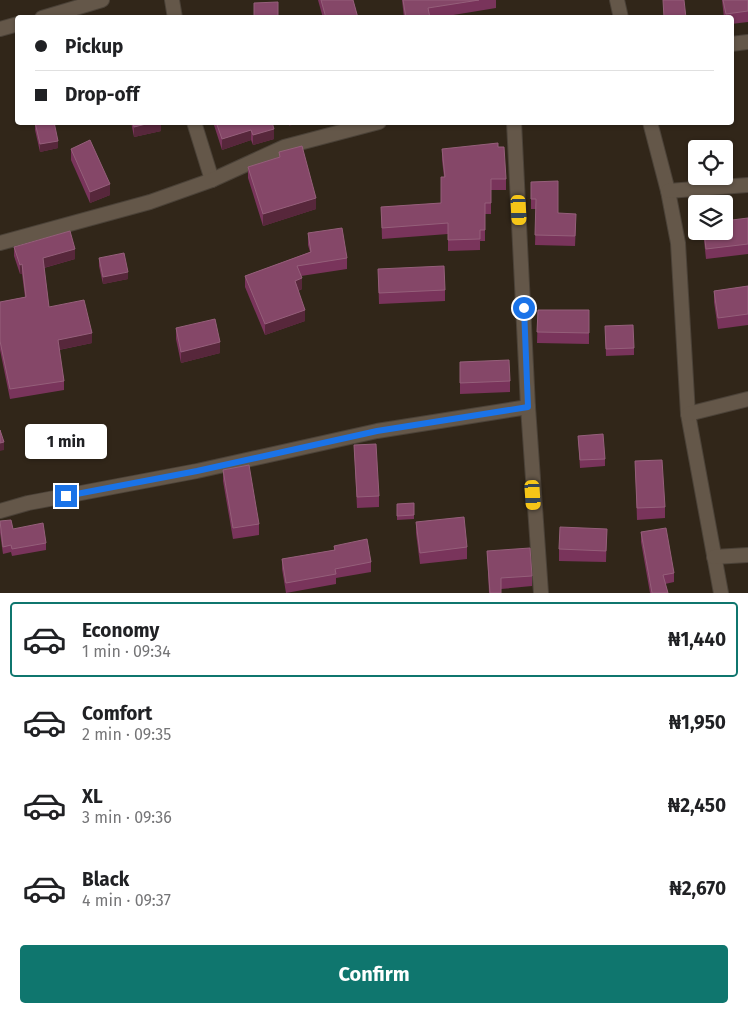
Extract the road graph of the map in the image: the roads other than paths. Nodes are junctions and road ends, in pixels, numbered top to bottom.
1 (102, 0) edge
2 (172, 0) edge
3 (617, 0) edge
4 (52, 15) edge
5 (174, 15) edge
6 (621, 15) edge
7 (15, 25) edge
8 (0, 29) edge
9 (748, 42) edge
10 (734, 44) edge
11 (195, 125) edge
12 (368, 125) edge
13 (514, 125) edge
14 (651, 125) edge
15 (212, 180) junction
16 (748, 185) edge
17 (668, 190) junction
18 (0, 243) edge
19 (748, 399) edge
20 (528, 407) junction
21 (688, 414) junction
22 (0, 511) edge
23 (748, 555) edge
24 (714, 557) junction
25 (541, 593) edge
26 (721, 593) edge

1 - 4 street
2 - 5 street
3 - 6 street
7 - 8 street
9 - 10 street
11 - 15 street
12 - 15 street
13 - 20 street
14 - 17 street
15 - 18 street
16 - 17 street
17 - 21 street
19 - 21 street
20 - 22 street
20 - 25 street
21 - 24 street
23 - 24 street
24 - 26 street

